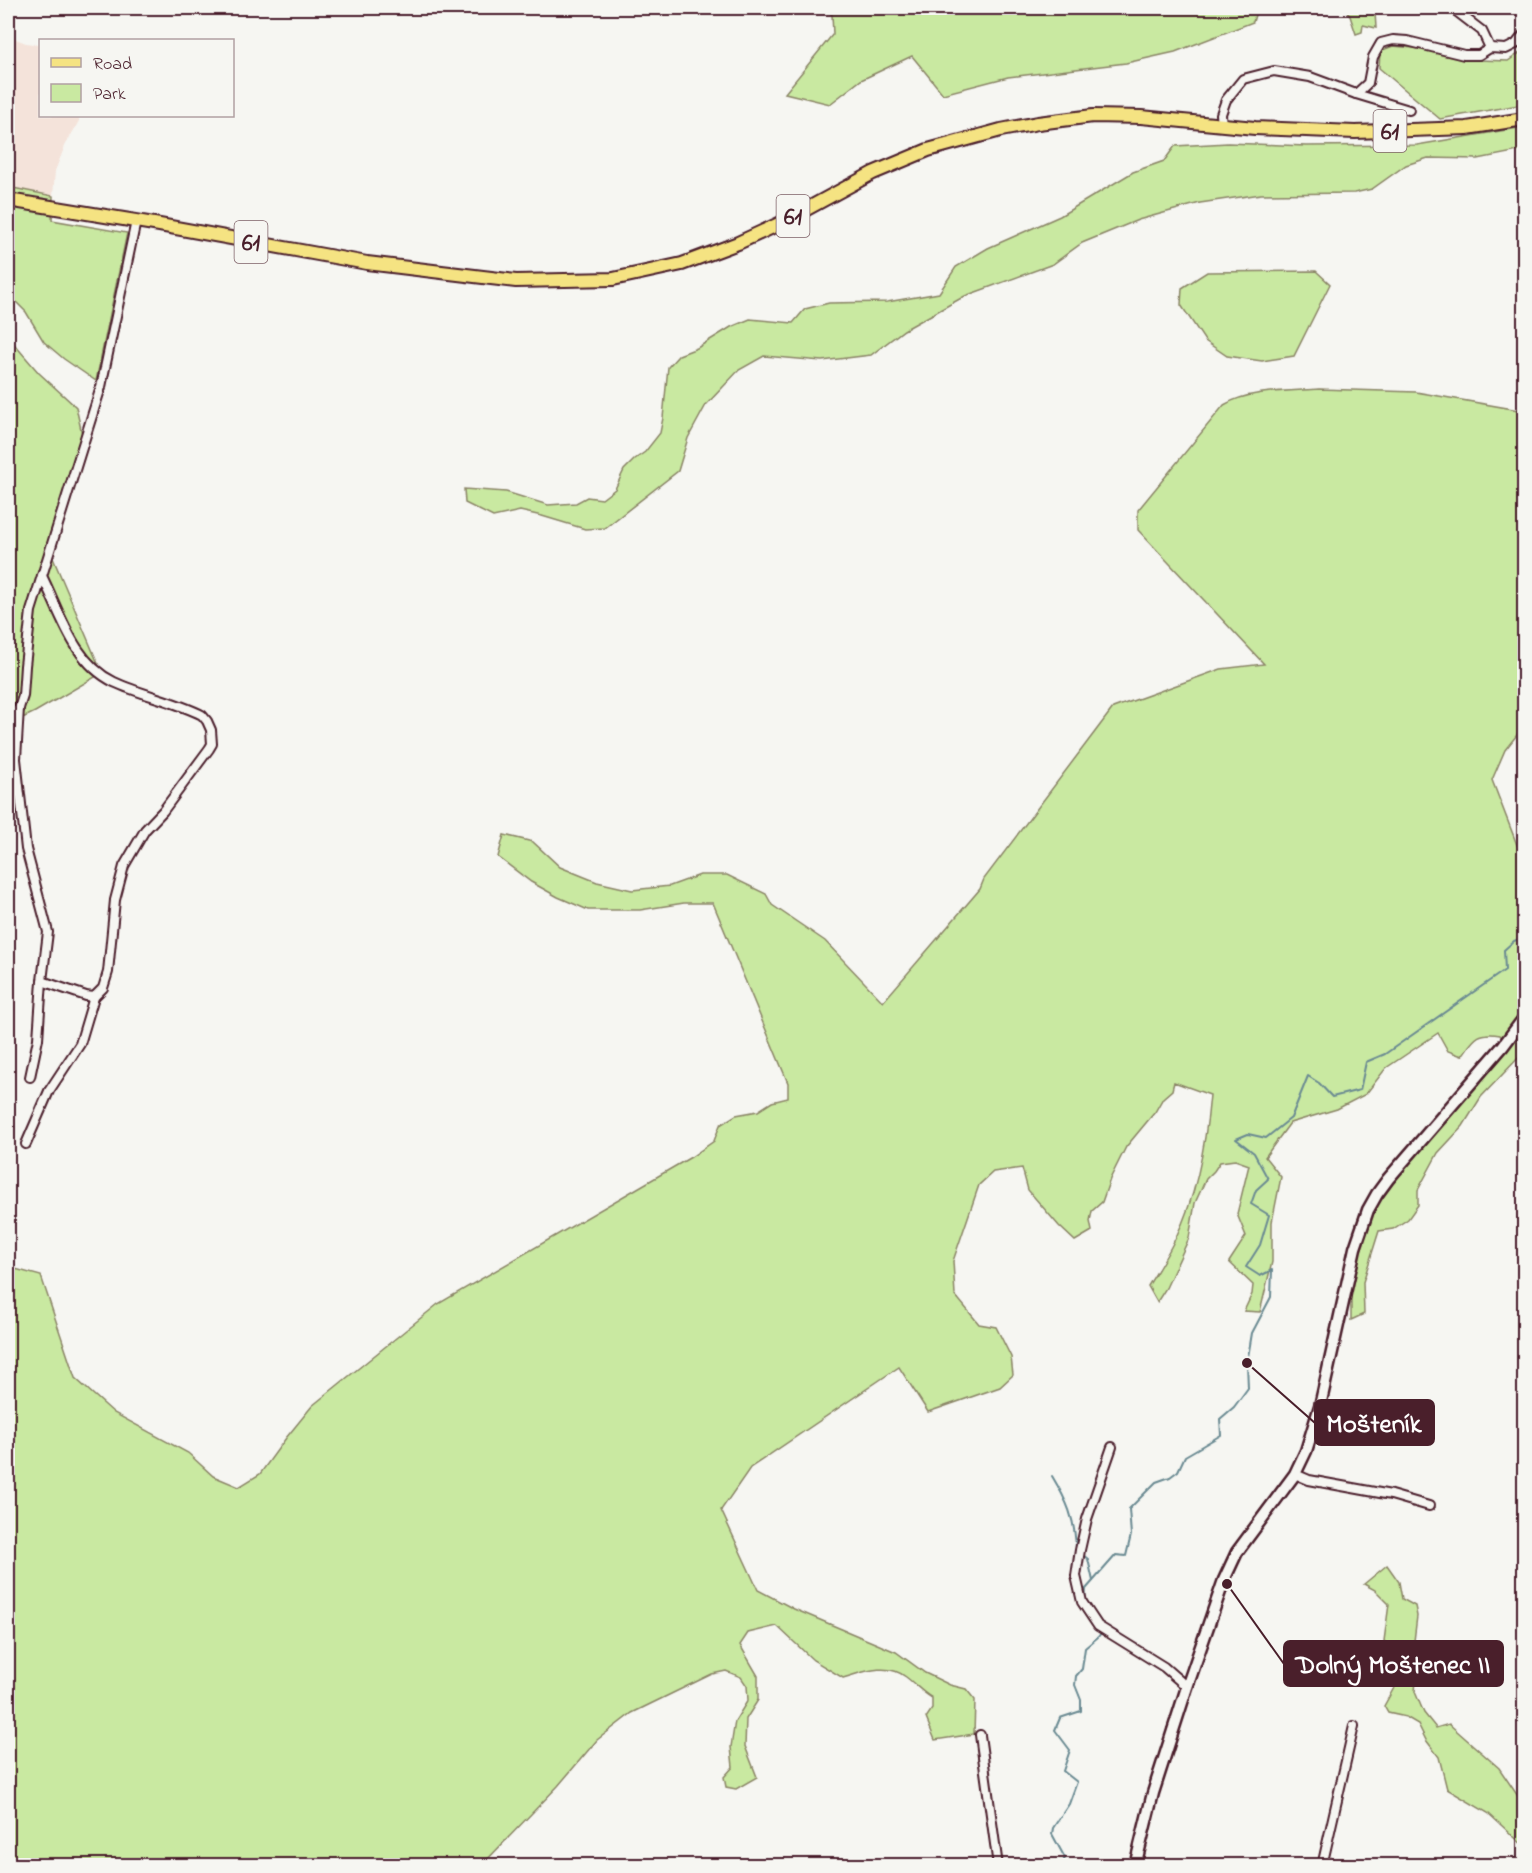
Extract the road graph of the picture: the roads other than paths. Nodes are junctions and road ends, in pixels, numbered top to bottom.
1 (1452, 8) edge
2 (1524, 34) edge
3 (1490, 48) junction
4 (1356, 94) junction
5 (1409, 110) dead end
6 (1524, 120) edge
7 (1222, 124) junction
8 (8, 200) edge
9 (135, 221) junction
10 (42, 576) junction
11 (19, 708) junction
12 (8, 718) edge
13 (42, 981) junction
14 (94, 997) junction
15 (1524, 1018) edge
16 (30, 1077) dead end
17 (26, 1144) dead end
18 (1112, 1447) dead end
19 (1295, 1474) junction
20 (1429, 1506) dead end
21 (1187, 1687) junction
22 (1354, 1726) dead end
23 (980, 1735) dead end
24 (998, 1866) edge
25 (1135, 1866) edge
26 (1322, 1866) edge

1 - 3 street
2 - 3 street
3 - 4 street
4 - 5 street
4 - 7 street
6 - 7 main road, 61
7 - 9 main road, 61
8 - 9 main road, 61
9 - 10 street
10 - 11 street
10 - 14 street
11 - 12 street
11 - 13 street
13 - 14 street
13 - 16 street
14 - 17 street
15 - 19 street
18 - 21 street
19 - 20 street
19 - 21 street
21 - 25 street
22 - 26 street
23 - 24 street

